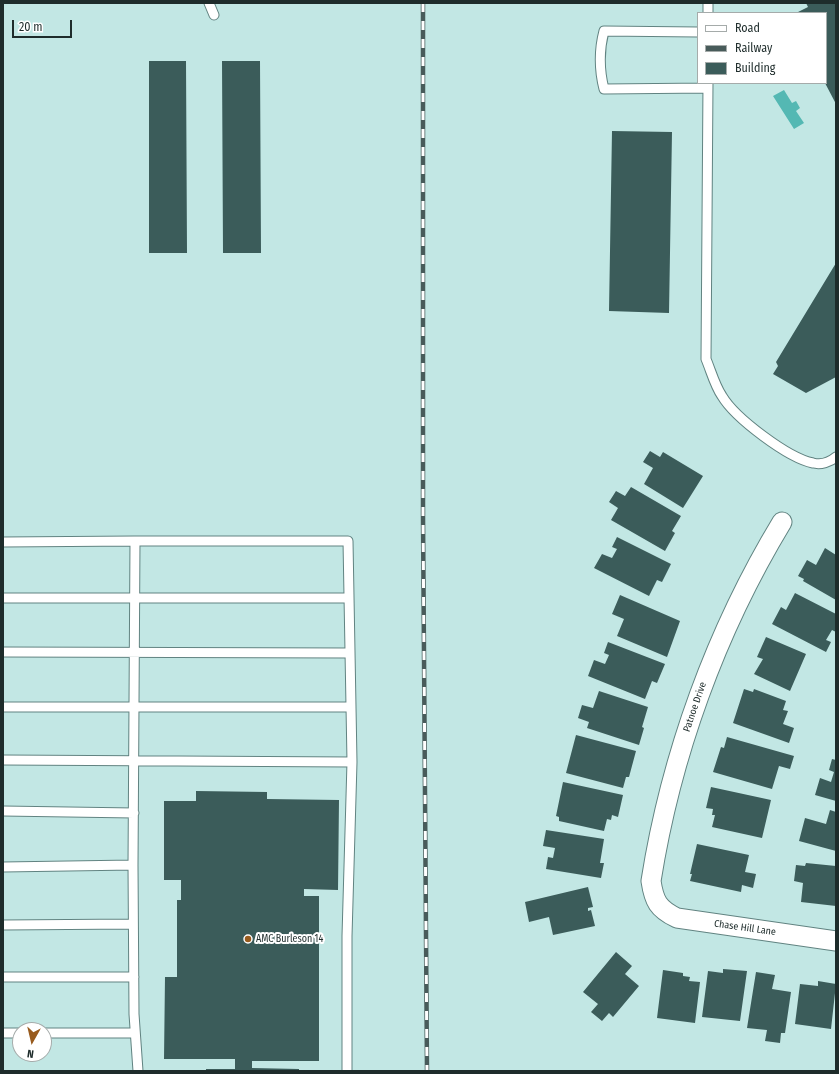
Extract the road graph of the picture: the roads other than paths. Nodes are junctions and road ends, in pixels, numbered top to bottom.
1 (209, 3) edge
2 (214, 15) dead end
3 (697, 32) edge
4 (708, 86) edge
5 (836, 457) edge
6 (782, 522) dead end
7 (136, 541) junction
8 (3, 542) edge
9 (135, 597) junction
10 (3, 598) edge
11 (349, 598) junction
12 (134, 651) junction
13 (3, 652) edge
14 (350, 653) junction
15 (3, 707) edge
16 (351, 707) junction
17 (134, 708) junction
18 (3, 760) edge
19 (134, 760) junction
20 (352, 762) junction
21 (3, 811) edge
22 (134, 813) junction
23 (133, 866) junction
24 (3, 867) edge
25 (658, 904) joint
26 (133, 924) junction
27 (3, 925) edge
28 (836, 941) edge
29 (3, 977) edge
30 (134, 977) junction
31 (52, 1033) edge
32 (135, 1033) junction
33 (138, 1071) edge
34 (347, 1071) edge

1 - 2 lane
3 - 4 lane
4 - 5 lane
6 - 25 street, Patnoe Drive
7 - 8 lane
7 - 9 lane
7 - 11 lane
9 - 10 lane
9 - 11 lane
9 - 12 lane
11 - 14 lane
12 - 13 lane
12 - 14 lane
12 - 17 lane
14 - 16 lane
15 - 17 lane
16 - 17 lane
16 - 20 lane
17 - 19 lane
18 - 19 lane
19 - 20 lane
19 - 22 lane
20 - 34 lane
21 - 22 lane
22 - 23 lane
23 - 24 lane
23 - 26 lane
25 - 28 street, Chase Hill Lane
26 - 27 lane
26 - 30 lane
29 - 30 lane
30 - 32 lane
31 - 32 lane
32 - 33 lane

